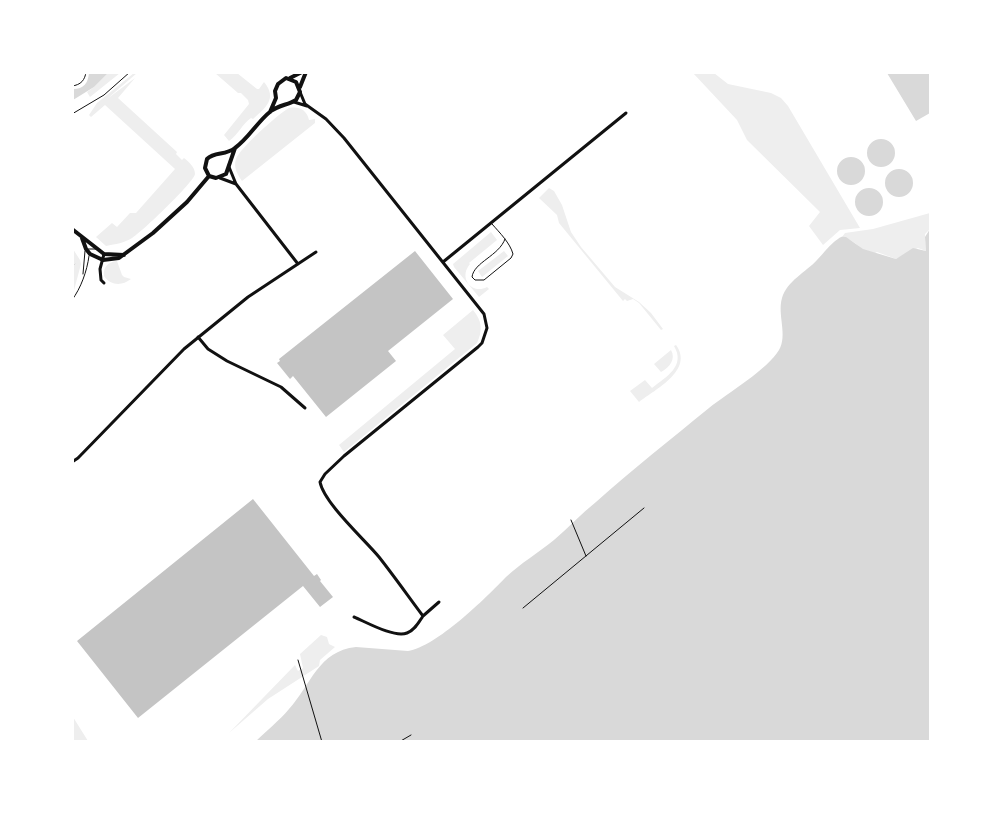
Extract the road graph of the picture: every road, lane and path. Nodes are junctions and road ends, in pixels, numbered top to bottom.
1 (86, 72) edge
2 (130, 72) edge
3 (304, 72) edge
4 (290, 78) junction
5 (72, 86) edge
6 (300, 90) junction
7 (276, 94) junction
8 (293, 102) junction
9 (286, 103) junction
10 (308, 106) junction
11 (270, 112) junction
12 (626, 113) dead end
13 (72, 114) edge
14 (235, 148) junction
15 (221, 155) junction
16 (229, 165) junction
17 (209, 176) junction
18 (220, 178) junction
19 (236, 184) junction
20 (492, 224) junction
21 (72, 228) edge
22 (82, 238) junction
23 (505, 239) junction
24 (96, 249) junction
25 (88, 251) junction
26 (316, 252) dead end
27 (104, 254) junction
28 (124, 255) junction
29 (103, 260) junction
30 (444, 262) junction
31 (298, 264) junction
32 (83, 275) junction
33 (104, 283) dead end
34 (72, 300) edge
35 (198, 337) junction
36 (305, 408) dead end
37 (72, 462) edge
38 (644, 508) dead end
39 (571, 520) dead end
40 (586, 556) junction
41 (439, 602) dead end
42 (523, 608) dead end
43 (423, 616) junction
44 (354, 617) dead end
45 (298, 660) dead end
46 (411, 735) dead end
47 (322, 742) edge
48 (399, 742) edge

1 - 5 path
2 - 13 lane
3 - 4 street
3 - 6 street
4 - 6 street
4 - 7 street
6 - 8 street
6 - 10 street
7 - 9 street
7 - 11 street
8 - 9 street
8 - 10 street
9 - 11 street
10 - 30 street
11 - 14 street
12 - 20 street
14 - 15 street
14 - 16 street
15 - 16 street
15 - 17 street
16 - 18 street
16 - 19 street
17 - 18 street
17 - 28 street
18 - 19 street
19 - 31 street
20 - 23 lane
20 - 30 street
21 - 22 street
22 - 24 street
22 - 25 street
23 - 23 lane
24 - 25 lane
24 - 27 street
25 - 29 street
25 - 32 lane
25 - 32 lane
26 - 31 street
27 - 28 street
27 - 29 street
28 - 29 street
29 - 33 street
30 - 43 street
31 - 35 street
32 - 34 lane
35 - 36 street
35 - 37 street
38 - 40 path
39 - 40 path
40 - 42 path
41 - 43 street
43 - 44 street
45 - 47 path
46 - 48 path

